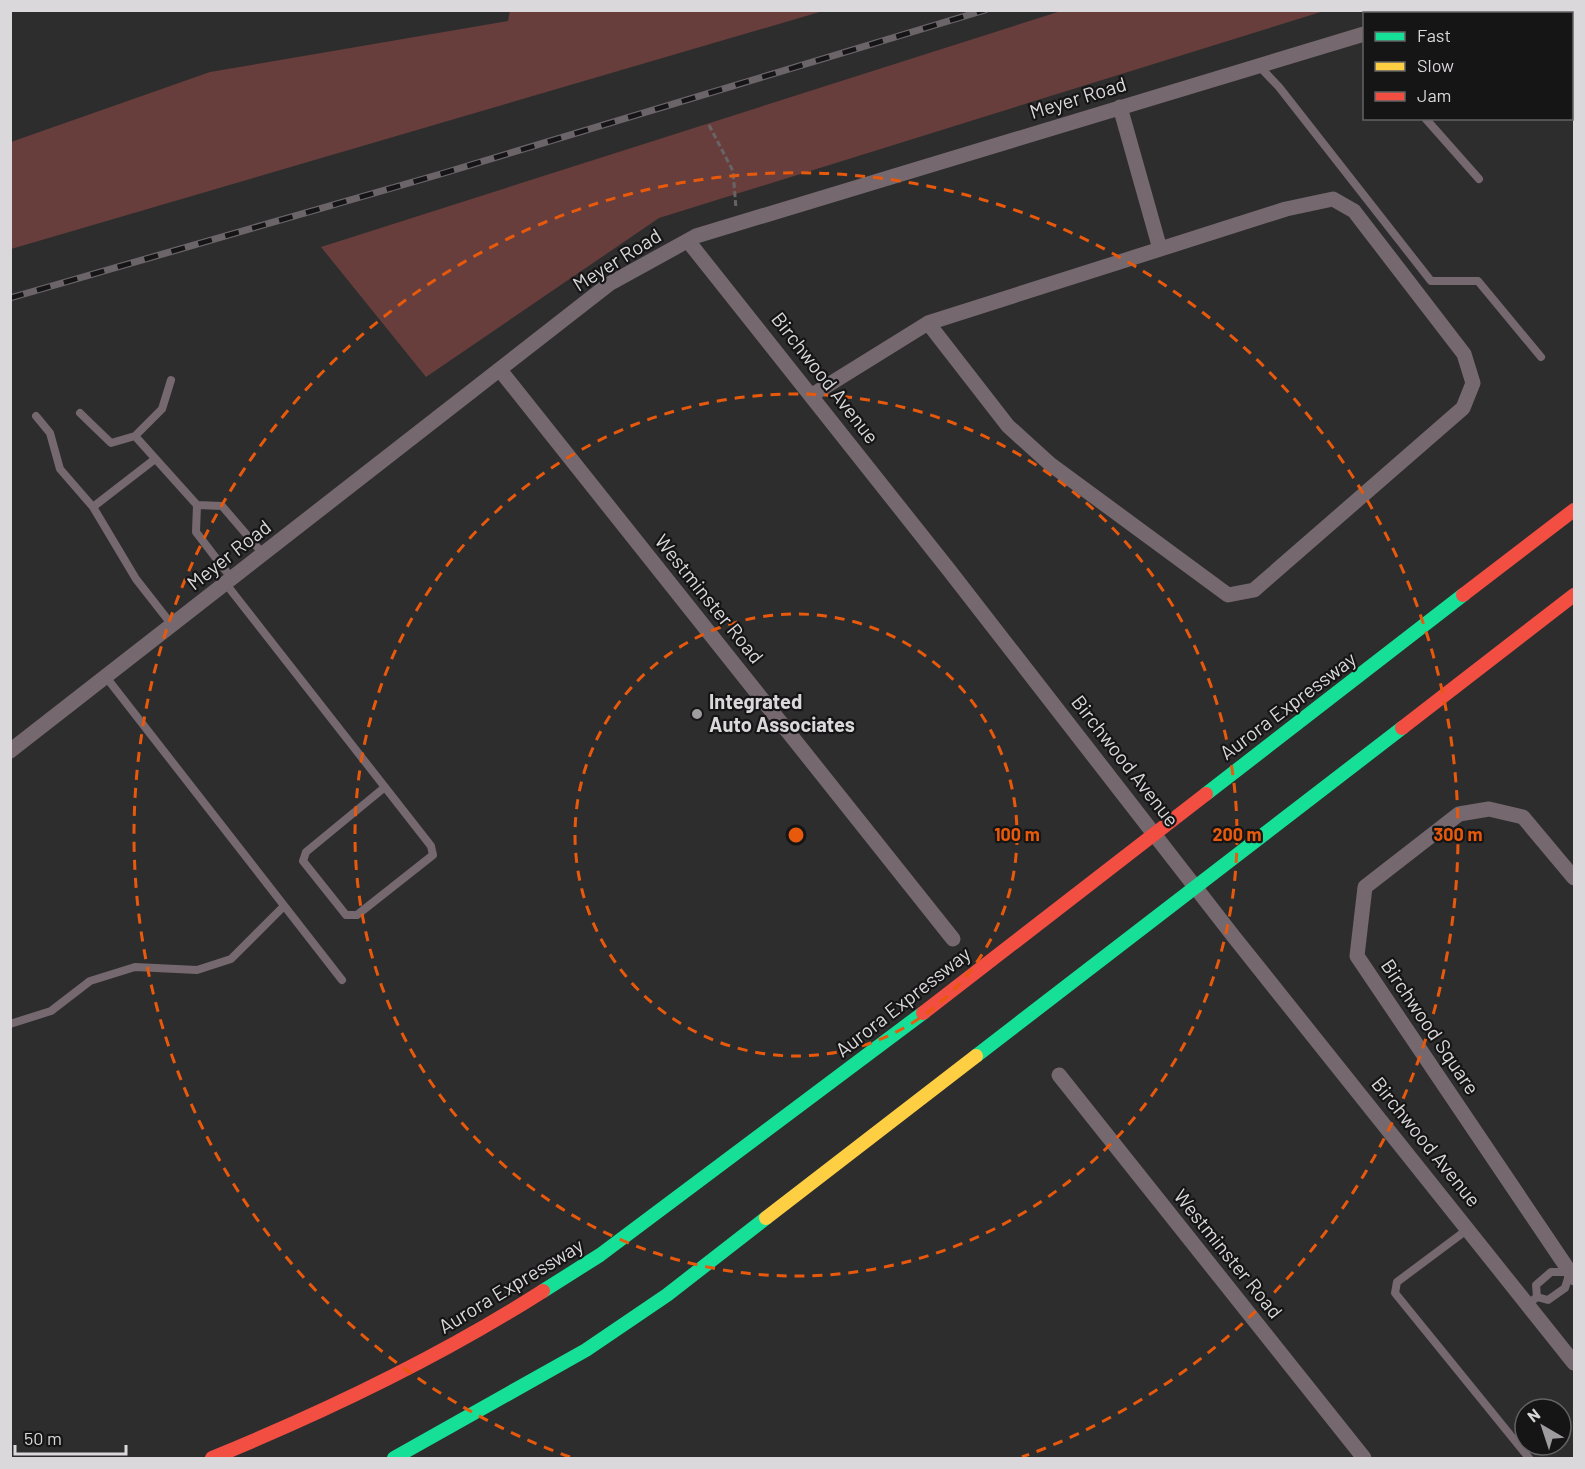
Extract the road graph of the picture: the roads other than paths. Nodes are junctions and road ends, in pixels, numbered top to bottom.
1 (1362, 39) edge
2 (1258, 66) junction
3 (1120, 107) junction
4 (1427, 120) edge
5 (1479, 179) dead end
6 (688, 241) junction
7 (1160, 249) junction
8 (928, 323) junction
9 (1541, 357) dead end
10 (500, 369) junction
11 (171, 380) dead end
12 (812, 395) junction
13 (80, 413) dead end
14 (36, 416) dead end
15 (135, 436) junction
16 (155, 459) junction
17 (1575, 503) edge
18 (197, 505) junction
19 (93, 507) junction
20 (1575, 510) edge
21 (1550, 530) junction
22 (264, 555) junction
23 (229, 582) junction
24 (1575, 596) edge
25 (172, 625) junction
26 (106, 677) junction
27 (10, 751) edge
28 (385, 787) junction
29 (1575, 878) edge
30 (284, 906) junction
31 (953, 939) dead end
32 (342, 981) dead end
33 (10, 1024) edge
34 (1059, 1075) dead end
35 (1468, 1229) junction
36 (1572, 1275) edge
37 (1532, 1301) junction
38 (1575, 1363) edge
39 (212, 1458) edge
40 (394, 1458) edge
41 (1364, 1458) edge
42 (1529, 1458) edge

1 - 2 street, Meyer Road
2 - 3 street, Meyer Road
2 - 9 lane
3 - 6 street, Meyer Road
3 - 7 street
4 - 5 lane
6 - 10 street, Meyer Road
6 - 12 street, Birchwood Avenue
7 - 8 street
7 - 8 street
8 - 12 street
10 - 22 street, Meyer Road
10 - 31 street, Westminster Road
11 - 15 lane
12 - 35 street, Birchwood Avenue
13 - 15 lane
14 - 19 lane
15 - 16 lane
16 - 18 lane
16 - 19 lane
17 - 21 highway
18 - 22 lane
18 - 23 lane
19 - 25 lane
20 - 21 highway, Aurora Expressway
21 - 39 highway, Aurora Expressway
22 - 23 street, Meyer Road
23 - 25 street, Meyer Road
23 - 28 lane
24 - 40 highway
25 - 26 street, Meyer Road
26 - 27 street, Meyer Road
26 - 30 lane
28 - 28 lane
29 - 36 street, Birchwood Square
30 - 32 lane
30 - 33 lane
34 - 41 street, Westminster Road
35 - 37 street, Birchwood Avenue
35 - 42 lane
36 - 37 lane
36 - 37 lane
37 - 38 street, Birchwood Avenue

